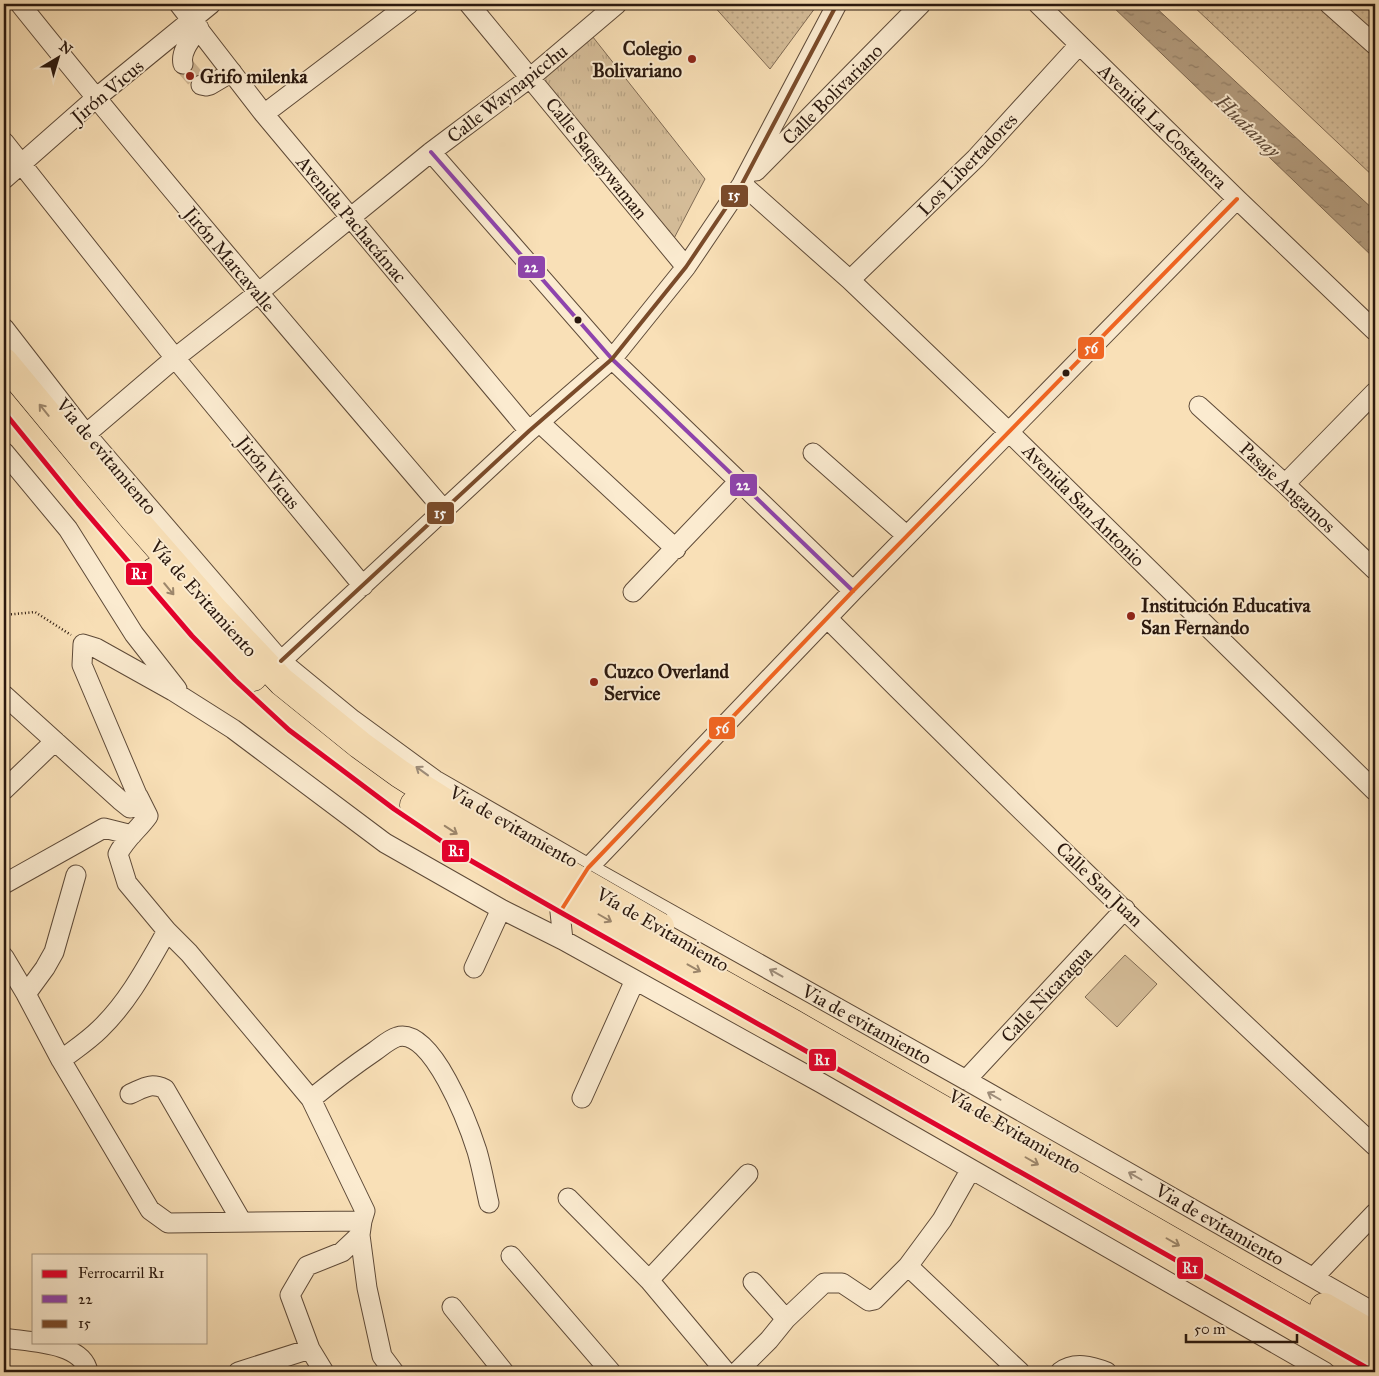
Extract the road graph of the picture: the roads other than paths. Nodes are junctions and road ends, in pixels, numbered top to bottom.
1 (20, 4) edge
2 (179, 4) edge
3 (211, 4) edge
4 (409, 4) edge
5 (469, 4) edge
6 (617, 4) edge
7 (837, 4) edge
8 (921, 4) edge
9 (1038, 4) edge
10 (1330, 4) edge
11 (196, 24) junction
12 (1079, 45) junction
13 (1375, 45) edge
14 (183, 64) dead end
15 (232, 72) junction
16 (531, 77) junction
17 (201, 85) dead end
18 (96, 98) junction
19 (264, 114) junction
20 (4, 142) edge
21 (431, 152) junction
22 (22, 164) junction
23 (4, 180) edge
24 (742, 184) junction
25 (1237, 199) junction
26 (350, 218) junction
27 (686, 267) junction
28 (850, 280) junction
29 (258, 293) junction
30 (4, 328) edge
31 (1375, 331) edge
32 (176, 358) junction
33 (612, 358) junction
34 (4, 362) edge
35 (4, 390) edge
36 (1375, 392) edge
37 (1199, 406) dead end
38 (534, 427) junction
39 (1010, 432) junction
40 (86, 434) junction
41 (813, 453) dead end
42 (7, 464) edge
43 (738, 482) junction
44 (1285, 484) junction
45 (444, 510) junction
46 (907, 536) junction
47 (676, 549) junction
48 (1375, 570) edge
49 (363, 586) junction
50 (853, 591) junction
51 (633, 592) dead end
52 (827, 618) junction
53 (281, 661) junction
54 (4, 695) edge
55 (184, 698) junction
56 (55, 740) junction
57 (4, 790) edge
58 (1375, 792) edge
59 (138, 796) junction
60 (132, 835) junction
61 (523, 860) junction
62 (588, 868) junction
63 (76, 875) dead end
64 (4, 884) edge
65 (501, 909) junction
66 (1125, 909) junction
67 (168, 931) junction
68 (656, 936) junction
69 (563, 940) junction
70 (4, 957) edge
71 (474, 968) dead end
72 (634, 980) junction
73 (26, 994) junction
74 (61, 1060) junction
75 (966, 1080) junction
76 (130, 1094) dead end
77 (582, 1098) dead end
78 (311, 1099) junction
79 (1375, 1146) edge
80 (971, 1169) junction
81 (748, 1174) dead end
82 (568, 1198) dead end
83 (489, 1203) dead end
84 (1375, 1213) edge
85 (242, 1222) junction
86 (361, 1228) junction
87 (511, 1256) dead end
88 (908, 1266) junction
89 (1314, 1277) junction
90 (649, 1280) junction
91 (753, 1282) dead end
92 (452, 1307) dead end
93 (1375, 1313) edge
94 (786, 1319) junction
95 (1375, 1336) edge
96 (4, 1338) edge
97 (32, 1342) edge
98 (42, 1344) edge
99 (310, 1350) junction
100 (1375, 1358) edge
101 (88, 1372) edge
102 (238, 1372) edge
103 (324, 1372) edge
104 (394, 1372) edge
105 (504, 1372) edge
106 (611, 1372) edge
107 (726, 1372) edge
108 (737, 1372) edge
109 (1020, 1372) edge
110 (1060, 1372) edge
111 (1107, 1372) edge
112 (1325, 1372) edge

1 - 18 street, Jirón Marcavalle
2 - 11 street, Avenida Pachacámac
3 - 11 street, Jirón Vicus
4 - 19 street
5 - 16 street, Calle Saqsaywaman
6 - 16 street, Calle Waynapicchu
7 - 24 street
8 - 24 street, Calle Bolivariano
9 - 12 street, Avenida La Costanera
10 - 13 street
11 - 14 street
11 - 15 street, Avenida Pachacámac
11 - 18 street, Jirón Vicus
12 - 25 street, Avenida La Costanera
12 - 28 street, Los Libertadores
15 - 17 street
15 - 19 street, Avenida Pachacámac
16 - 21 street, Calle Waynapicchu
16 - 27 street, Calle Saqsaywaman
18 - 22 street, Jirón Vicus
18 - 29 street, Jirón Marcavalle
19 - 26 street, Avenida Pachacámac
20 - 22 street, Jirón Vicus
21 - 26 street, Calle Waynapicchu
21 - 33 street
22 - 23 street, Jirón Vicus
22 - 32 street, Jirón Vicus
24 - 27 street
24 - 28 street, Avenida San Antonio
25 - 31 street, Avenida La Costanera
25 - 39 street
26 - 29 street
26 - 38 street, Avenida Pachacámac
27 - 33 street
28 - 39 street, Avenida San Antonio
29 - 32 street
29 - 45 street, Jirón Marcavalle
30 - 40 street, Via de evitamiento
32 - 40 street
32 - 49 street, Jirón Vicus
33 - 38 street
33 - 43 street
61 -> 34 highway, Vía de Evitamiento
35 -> 61 highway, Vía de Evitamiento
36 - 44 street
37 - 44 street, Pasaje Angamos
38 - 45 street
38 - 47 street, Avenida Pachacámac
39 - 46 street
39 - 58 street, Avenida San Antonio
40 - 53 street, Via de evitamiento
41 - 46 street
42 - 55 street
43 - 47 street
43 - 50 street
44 - 48 street, Pasaje Angamos
45 - 49 street
46 - 50 street
47 - 51 street
49 - 53 street
50 - 52 street
52 - 62 street
52 - 66 street, Calle San Juan
62 -> 53 street, Via de evitamiento
54 - 56 street
55 - 59 street
55 - 65 street
56 - 57 street
56 - 59 street
59 - 60 street
60 - 64 street
60 - 67 street
61 - 68 highway, Vía de Evitamiento, bridge
62 - 69 street
75 -> 62 street, Via de evitamiento
63 - 73 street
65 - 69 street
65 - 71 street
66 - 75 street, Calle Nicaragua
66 - 79 street, Calle San Juan
67 - 74 street
67 - 78 street
68 - 95 highway, Vía de Evitamiento
68 -> 100 highway, Vía de Evitamiento
69 - 72 street
70 - 73 street
72 - 77 street
72 - 80 street
73 - 74 street
74 - 85 street
89 -> 75 street, Via de evitamiento
76 - 85 street
78 - 83 street
78 - 86 street
80 - 88 street
80 - 112 street
81 - 90 street
82 - 90 street
84 - 89 street
85 - 86 street
86 - 99 street
86 - 104 street
87 - 106 street
88 - 94 street
88 - 109 street
89 - 93 street, Via de evitamiento
90 - 107 street
91 - 94 street
92 - 105 street
94 - 108 street
96 - 97 street
98 - 101 street
99 - 102 street
99 - 103 street
110 - 111 street

